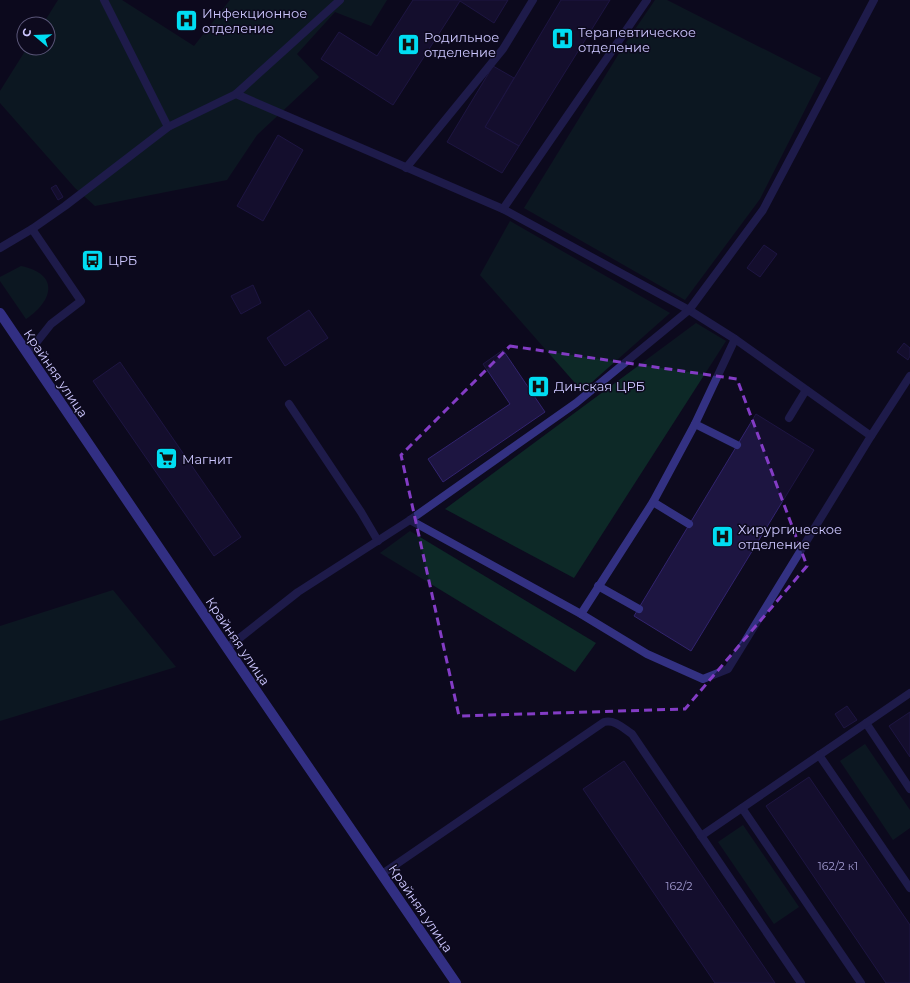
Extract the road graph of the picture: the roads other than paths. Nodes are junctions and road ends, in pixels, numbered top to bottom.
1 (104, 0) edge
2 (340, 0) edge
3 (533, 0) edge
4 (647, 0) edge
5 (874, 0) edge
6 (236, 94) junction
7 (168, 127) junction
8 (406, 168) junction
9 (503, 209) junction
10 (32, 229) junction
11 (0, 248) edge
12 (689, 310) junction
13 (0, 313) edge
14 (735, 339) junction
15 (28, 353) junction
16 (910, 376) edge
17 (806, 390) junction
18 (289, 404) dead end
19 (789, 418) dead end
20 (695, 424) junction
21 (871, 436) junction
22 (736, 445) dead end
23 (653, 502) junction
24 (410, 520) junction
25 (689, 524) dead end
26 (378, 541) junction
27 (598, 586) junction
28 (639, 609) dead end
29 (581, 614) junction
30 (227, 648) junction
31 (910, 693) edge
32 (866, 723) junction
33 (819, 755) junction
34 (910, 789) edge
35 (742, 808) junction
36 (701, 836) junction
37 (382, 874) junction
38 (910, 888) edge
39 (456, 983) edge
40 (801, 983) edge
41 (861, 983) edge

1 - 7 lane
2 - 6 lane
3 - 8 lane
4 - 9 lane
5 - 12 lane
6 - 7 lane
6 - 8 lane
7 - 10 lane
8 - 9 lane
9 - 12 lane
10 - 11 lane
10 - 15 lane
12 - 14 lane
12 - 24 lane
13 - 15 main road, Крайняя улица
14 - 17 lane
14 - 20 lane
15 - 30 main road, Крайняя улица
16 - 21 lane
17 - 19 lane
17 - 21 lane
18 - 26 lane
20 - 22 lane
20 - 23 lane
21 - 29 lane
23 - 25 lane
23 - 27 lane
24 - 26 lane
24 - 29 lane
26 - 30 lane
27 - 28 lane
27 - 29 lane
30 - 37 main road, Крайняя улица
31 - 32 lane
32 - 33 lane
32 - 34 lane
33 - 35 lane
33 - 38 lane
35 - 36 lane
35 - 41 lane
36 - 37 lane
36 - 40 lane
37 - 39 main road, Крайняя улица

